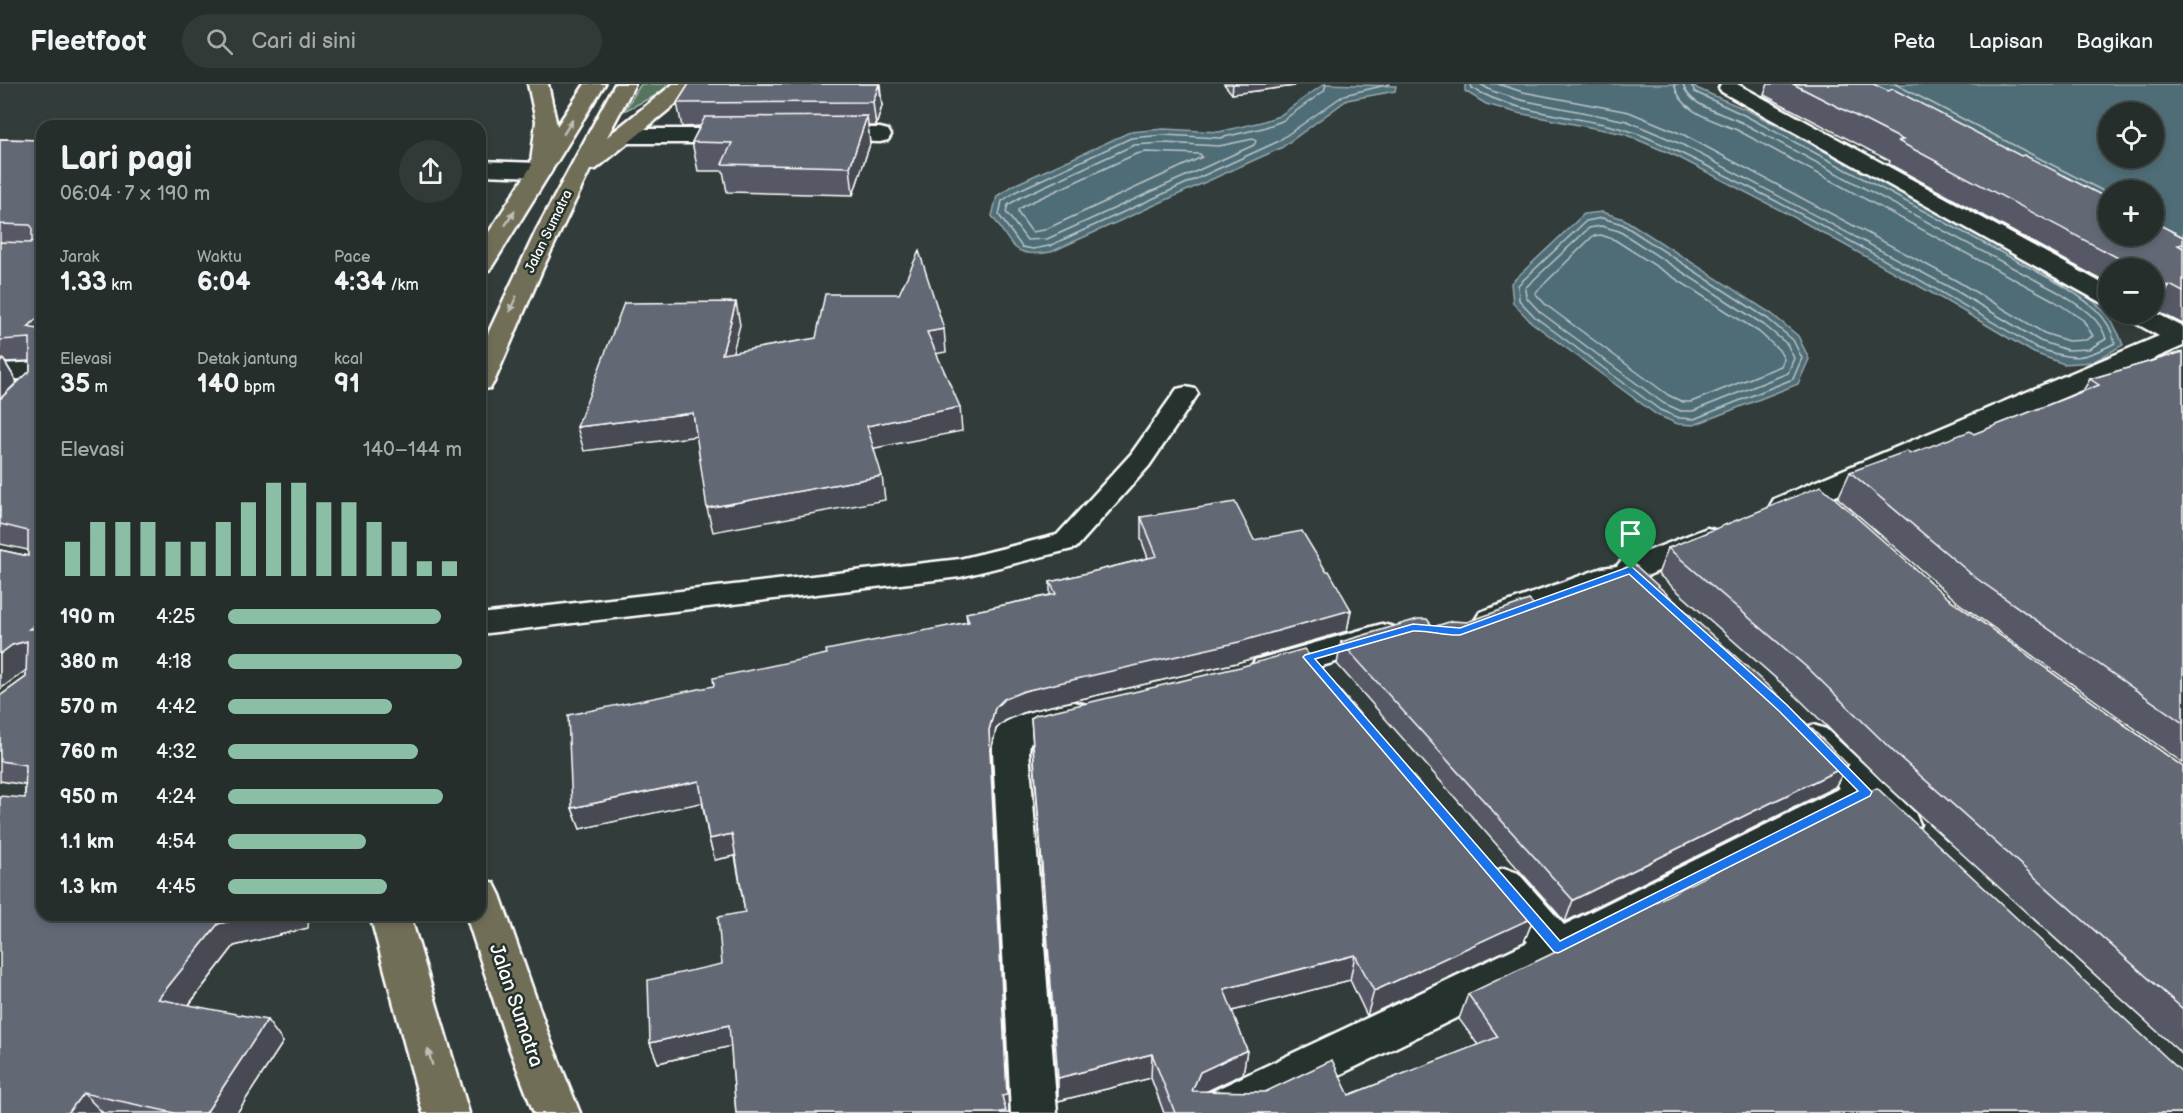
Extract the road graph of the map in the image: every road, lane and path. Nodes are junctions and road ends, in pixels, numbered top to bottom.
1 (538, 84) edge
2 (596, 84) edge
3 (625, 84) edge
4 (690, 84) edge
5 (1729, 88) dead end
6 (810, 135) edge
7 (880, 135) dead end
8 (622, 136) junction
9 (763, 136) edge
10 (486, 168) edge
11 (541, 170) junction
12 (574, 176) junction
13 (486, 256) edge
14 (2098, 291) edge
15 (2158, 324) edge
16 (2182, 337) edge
17 (486, 367) edge
18 (36, 370) edge
19 (0, 372) edge
20 (36, 383) edge
21 (1186, 394) dead end
22 (17, 400) edge
23 (1813, 495) junction
24 (1760, 517) edge
25 (1840, 519) edge
26 (1727, 530) edge
27 (486, 623) edge
28 (1413, 627) edge
29 (1460, 631) edge
30 (1237, 678) edge
31 (1110, 707) edge
32 (1791, 716) edge
33 (1866, 792) junction
34 (1928, 849) edge
35 (1482, 859) edge
36 (486, 913) edge
37 (392, 921) edge
38 (1558, 948) junction
39 (446, 1113) edge
40 (557, 1113) edge
41 (1034, 1113) edge
42 (1214, 1113) edge

1 - 11 highway
11 -> 2 highway
3 - 12 highway, Jalan Sumatra
4 - 8 highway
5 - 14 street
6 - 7 street
8 - 9 street
8 - 12 highway
10 - 11 street
13 -> 11 highway
12 -> 17 highway, Jalan Sumatra
15 - 16 street
16 - 23 street
18 - 19 street
20 - 22 street
21 - 27 lane
23 - 24 street
23 - 25 street
26 - 29 street
28 - 30 street
31 - 41 street
32 - 33 street
33 - 34 street
33 - 38 street
35 - 38 street
36 - 40 highway, Jalan Sumatra
39 -> 37 highway
38 - 42 street

